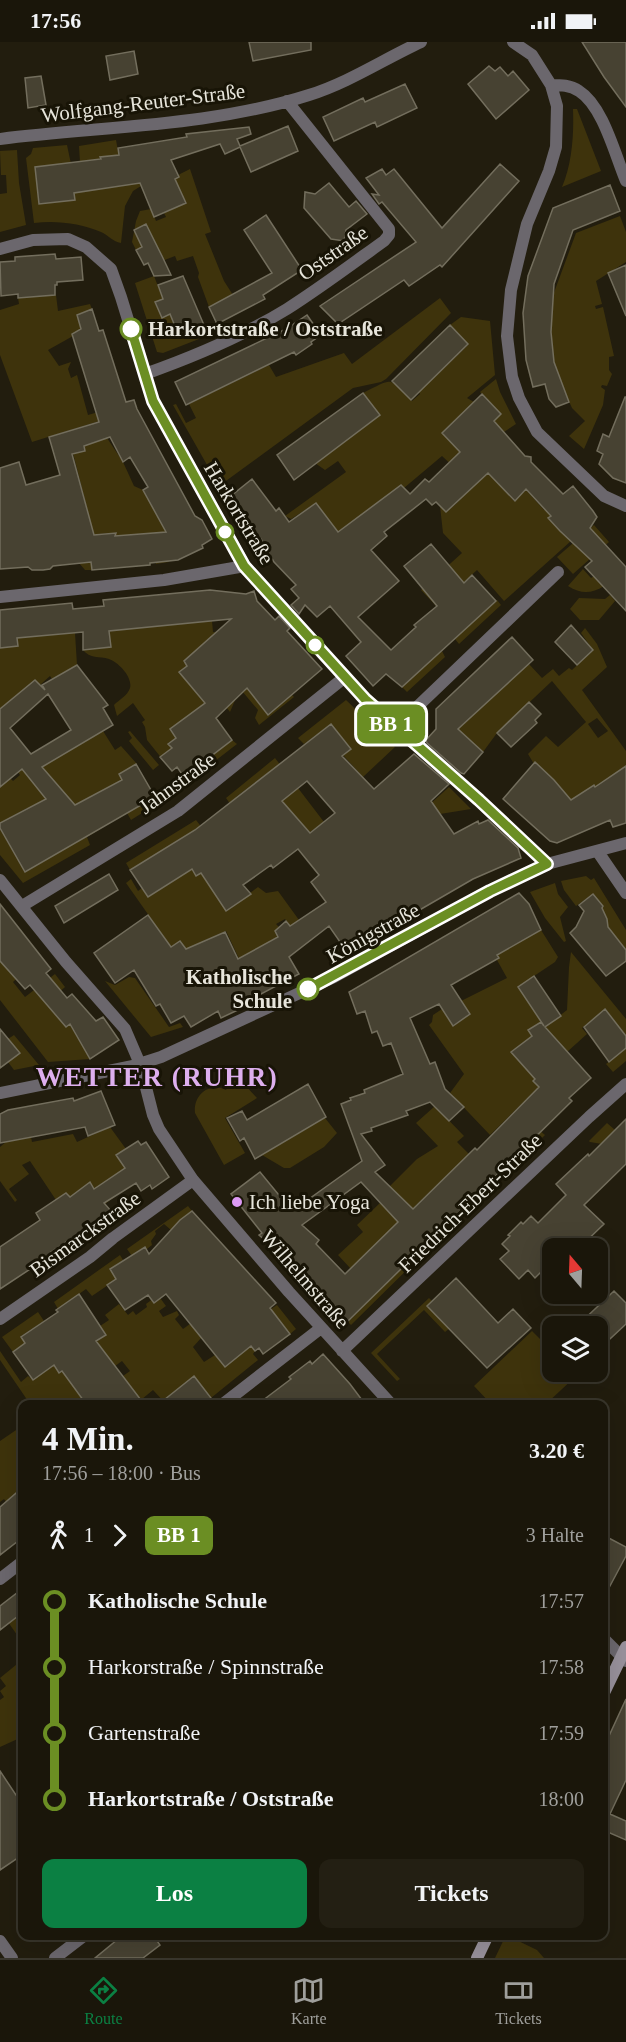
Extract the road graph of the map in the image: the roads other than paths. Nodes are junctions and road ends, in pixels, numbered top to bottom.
1 (421, 42) edge
2 (513, 42) edge
3 (551, 85) junction
4 (287, 101) junction
5 (0, 139) edge
6 (626, 181) edge
7 (0, 249) edge
8 (145, 374) junction
9 (626, 506) edge
10 (244, 566) junction
11 (558, 572) dead end
12 (0, 597) edge
13 (345, 677) junction
14 (395, 728) junction
15 (626, 843) edge
16 (598, 852) junction
17 (547, 864) junction
18 (0, 880) edge
19 (626, 893) edge
20 (22, 906) junction
21 (140, 1064) junction
22 (626, 1084) edge
23 (0, 1093) edge
24 (193, 1180) junction
25 (0, 1319) edge
26 (321, 1328) junction
27 (342, 1351) junction
28 (228, 1400) edge
29 (387, 1400) edge
30 (18, 1565) edge
31 (0, 1579) edge
32 (608, 1642) edge
33 (624, 1655) edge
34 (608, 1685) edge
35 (78, 1940) edge
36 (486, 1940) edge
37 (0, 1941) edge
38 (12, 1958) edge
39 (55, 1958) edge
40 (477, 1958) edge

1 - 4 street, Wolfgang-Reuter-Straße
2 - 3 street
3 - 6 street
3 - 9 street
4 - 5 street, Wolfgang-Reuter-Straße
4 - 8 street, Oststraße
7 - 8 street, Harkortstraße
8 - 10 street, Harkortstraße
10 - 12 street
10 - 13 street, Harkortstraße
11 - 14 street
13 - 14 street, Harkortstraße
13 - 20 street, Jahnstraße
14 - 17 street, Harkortstraße
15 - 16 street, Königstraße
16 - 17 street, Königstraße
16 - 19 street
17 - 21 street, Königstraße
18 - 20 street, Wilhelmstraße
20 - 21 street, Wilhelmstraße
21 - 23 street, Königstraße
21 - 24 street, Wilhelmstraße
22 - 27 street, Friedrich-Ebert-Straße
24 - 25 street, Bismarckstraße
24 - 26 street, Wilhelmstraße
26 - 27 street, Wilhelmstraße
26 - 28 street
27 - 29 street, Wilhelmstraße
30 - 31 street
32 - 33 street
33 - 34 main road
35 - 39 street
36 - 40 main road
37 - 38 street

